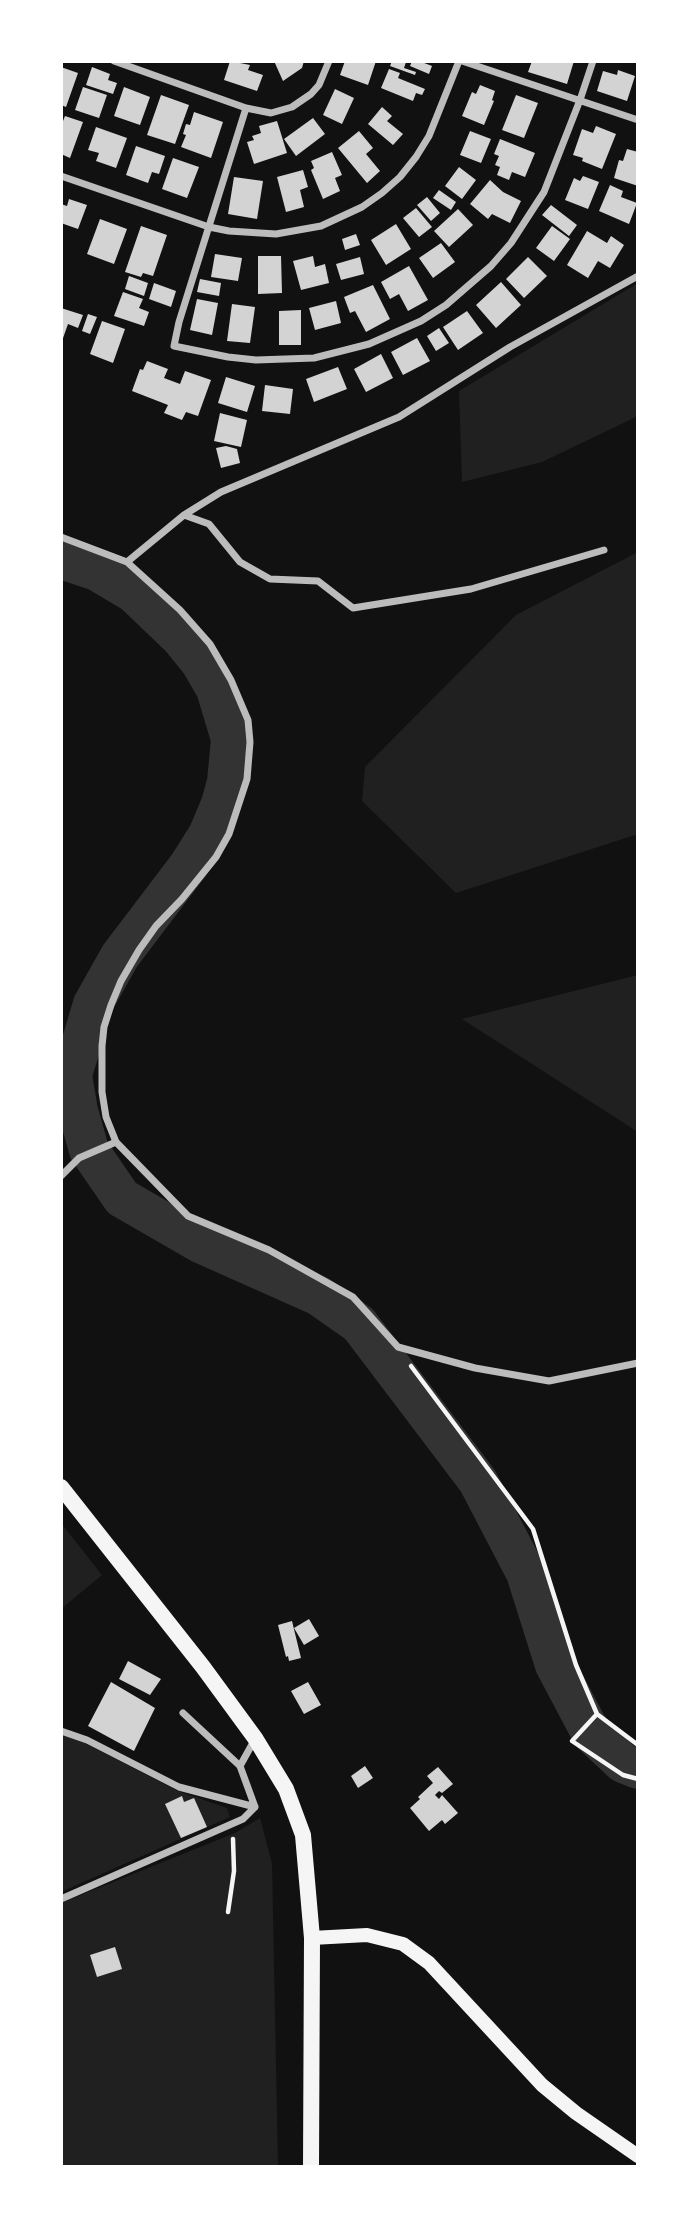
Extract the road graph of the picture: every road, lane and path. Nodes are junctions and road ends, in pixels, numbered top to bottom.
1 (114, 61) edge
2 (330, 61) edge
3 (460, 61) edge
4 (593, 61) edge
5 (580, 100) junction
6 (246, 108) junction
7 (638, 120) edge
8 (61, 176) edge
9 (209, 227) junction
10 (638, 276) edge
11 (184, 515) junction
12 (61, 537) edge
13 (604, 550) dead end
14 (127, 562) junction
15 (116, 1142) junction
16 (61, 1176) edge
17 (398, 1347) junction
18 (638, 1363) edge
19 (61, 1488) edge
20 (183, 1713) dead end
21 (597, 1714) junction
22 (61, 1731) edge
23 (256, 1738) junction
24 (638, 1745) edge
25 (240, 1766) junction
26 (638, 1779) edge
27 (255, 1807) junction
28 (233, 1824) junction
29 (61, 1899) edge
30 (228, 1912) dead end
31 (312, 1938) junction
32 (638, 2156) edge
33 (311, 2167) edge

1 - 6 street
2 - 6 street
3 - 5 street
3 - 9 street
4 - 5 street
5 - 7 street
5 - 9 street
6 - 9 street
8 - 9 street
10 - 11 street
11 - 13 street
11 - 14 street
12 - 14 street
14 - 15 street
15 - 16 street
15 - 17 street
17 - 18 street
17 - 21 path
19 - 23 main road
20 - 25 street
21 - 24 path
21 - 26 path
22 - 27 street
23 - 25 street
23 - 31 main road
25 - 27 street
27 - 28 street
28 - 29 street
28 - 30 path
31 - 32 main road
31 - 33 main road

